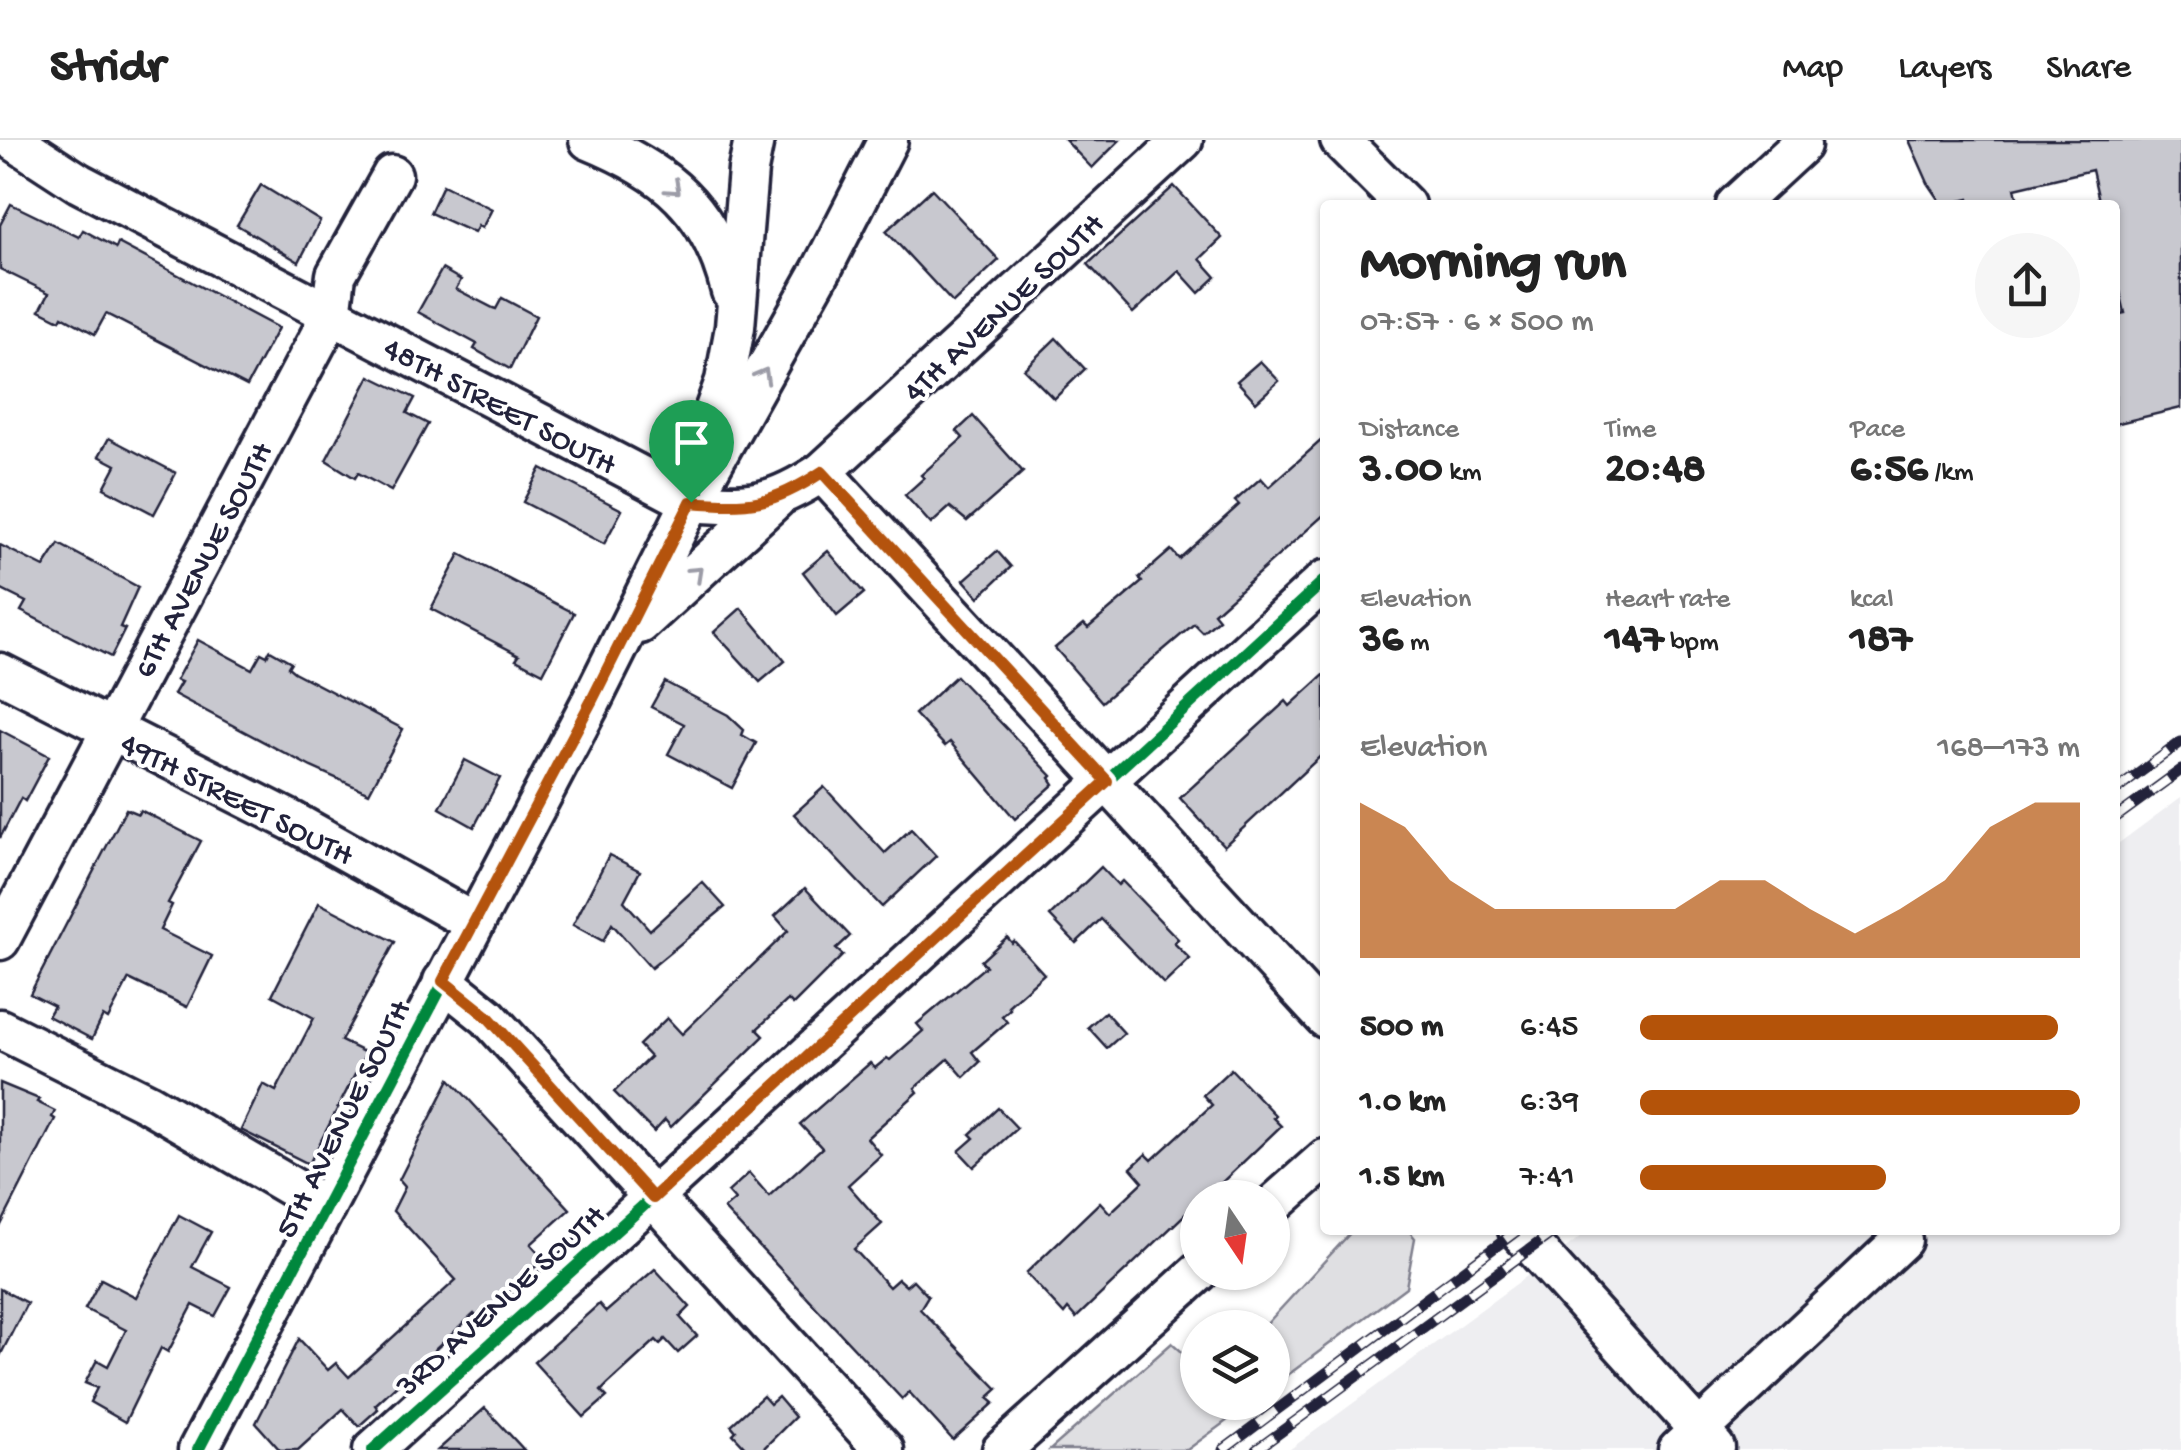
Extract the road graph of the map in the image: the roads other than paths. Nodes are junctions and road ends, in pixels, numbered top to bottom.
1 (13, 140) edge
2 (589, 140) edge
3 (754, 140) edge
4 (888, 140) edge
5 (1184, 140) edge
6 (1340, 140) edge
7 (1801, 145) dead end
8 (392, 175) dead end
9 (1400, 200) edge
10 (1741, 200) edge
11 (331, 315) junction
12 (735, 327) junction
13 (822, 472) junction
14 (695, 497) junction
15 (776, 499) junction
16 (1320, 585) edge
17 (624, 639) junction
18 (0, 672) edge
19 (110, 732) junction
20 (1107, 781) junction
21 (474, 923) junction
22 (0, 940) edge
23 (443, 981) junction
24 (1320, 1013) edge
25 (0, 1030) edge
26 (1320, 1163) edge
27 (1290, 1190) edge
28 (653, 1198) junction
29 (326, 1207) junction
30 (1522, 1235) edge
31 (1902, 1240) dead end
32 (1180, 1289) edge
33 (1698, 1444) edge
34 (198, 1450) edge
35 (373, 1450) edge
36 (884, 1450) edge
37 (1002, 1450) edge

1 - 11 street, 48TH STREET SOUTH
2 -> 12 street
3 - 12 street, 5TH AVENUE SOUTH
14 -> 4 street, 5TH AVENUE SOUTH
5 - 13 street, 4TH AVENUE SOUTH
6 - 9 street
7 - 10 street
8 - 11 street, 6TH AVENUE SOUTH
11 - 14 street, 48TH STREET SOUTH
11 - 19 street, 6TH AVENUE SOUTH
12 - 14 street, 5TH AVENUE SOUTH
13 - 15 street, 48TH STREET SOUTH
13 - 20 street
14 - 15 street, 48TH STREET SOUTH
14 - 17 street, 5TH AVENUE SOUTH
17 -> 15 street
16 - 20 street, 3RD AVENUE SOUTH
17 - 21 street, 5TH AVENUE SOUTH
18 - 19 street, 49TH STREET SOUTH
19 - 21 street, 49TH STREET SOUTH
19 - 22 street, 6TH AVENUE SOUTH
20 - 24 street
20 - 28 street, 3RD AVENUE SOUTH
21 - 23 street, 5TH AVENUE SOUTH
23 - 28 street
23 - 29 street, 5TH AVENUE SOUTH
25 - 29 street
26 - 27 street
28 - 35 street, 3RD AVENUE SOUTH
28 - 36 street
29 - 34 street, 5TH AVENUE SOUTH
30 - 33 street
31 - 33 street
32 - 37 street

